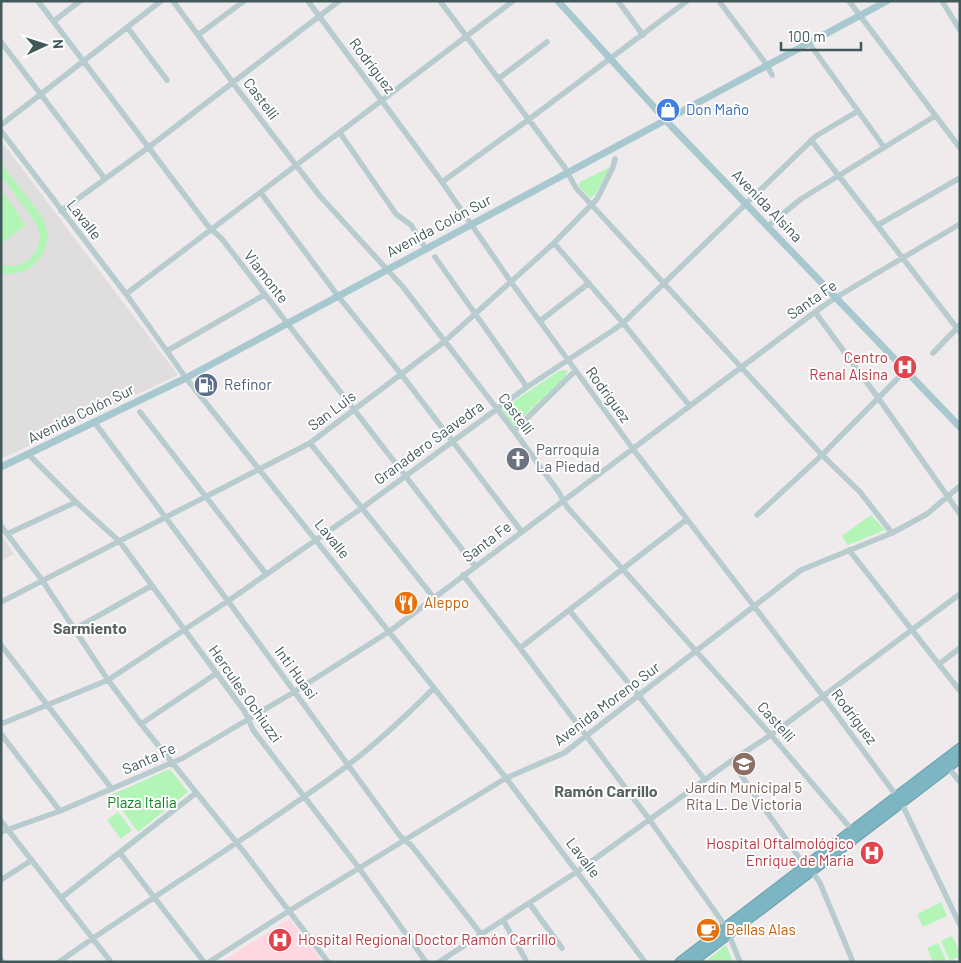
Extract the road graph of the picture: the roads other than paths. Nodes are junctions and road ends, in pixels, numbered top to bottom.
1 (38, 1) edge
2 (80, 1) edge
3 (161, 1) edge
4 (173, 1) edge
5 (244, 1) edge
6 (308, 1) edge
7 (338, 1) edge
8 (440, 1) edge
9 (514, 1) edge
10 (558, 1) edge
11 (618, 1) edge
12 (687, 1) edge
13 (719, 1) edge
14 (849, 1) edge
15 (886, 1) edge
16 (942, 1) edge
17 (319, 16) junction
18 (860, 16) junction
19 (960, 16) edge
20 (54, 21) junction
21 (953, 21) junction
22 (127, 27) junction
23 (960, 30) edge
24 (198, 34) junction
25 (643, 35) junction
26 (467, 36) junction
27 (1, 42) edge
28 (547, 42) dead end
29 (808, 43) junction
30 (611, 59) junction
31 (83, 61) junction
32 (768, 65) junction
33 (772, 75) dead end
34 (498, 78) junction
35 (167, 80) dead end
36 (233, 82) junction
37 (40, 94) junction
38 (383, 101) junction
39 (858, 111) junction
40 (936, 116) junction
41 (528, 120) junction
42 (666, 120) junction
43 (1, 125) edge
44 (1, 131) edge
45 (340, 133) junction
46 (811, 140) junction
47 (149, 147) junction
48 (884, 147) junction
49 (960, 148) edge
50 (616, 159) dead end
51 (296, 166) junction
52 (568, 173) junction
53 (839, 176) junction
54 (960, 178) edge
55 (105, 180) junction
56 (442, 182) junction
57 (261, 193) junction
58 (745, 203) junction
59 (591, 206) junction
60 (61, 211) junction
61 (960, 224) edge
62 (473, 225) junction
63 (878, 225) junction
64 (768, 226) junction
65 (213, 230) junction
66 (554, 243) junction
67 (426, 249) junction
68 (435, 257) dead end
69 (902, 258) junction
70 (388, 269) junction
71 (511, 282) junction
72 (589, 283) junction
73 (664, 284) junction
74 (126, 294) junction
75 (264, 295) junction
76 (338, 296) junction
77 (835, 298) junction
78 (814, 312) junction
79 (475, 314) junction
80 (540, 321) junction
81 (286, 323) junction
82 (623, 323) junction
83 (959, 328) edge
84 (445, 341) junction
85 (167, 351) junction
86 (933, 353) dead end
87 (568, 362) junction
88 (741, 367) junction
89 (575, 371) junction
90 (905, 371) junction
91 (401, 374) junction
92 (186, 378) junction
93 (527, 387) junction
94 (879, 398) junction
95 (690, 405) junction
96 (354, 410) junction
97 (497, 410) junction
98 (140, 412) dead end
99 (95, 423) junction
100 (960, 427) edge
101 (514, 431) junction
102 (452, 442) junction
103 (310, 443) junction
104 (632, 449) junction
105 (28, 454) junction
106 (822, 455) junction
107 (1, 467) edge
108 (260, 469) junction
109 (405, 476) junction
110 (960, 486) edge
111 (206, 497) junction
112 (947, 498) junction
113 (563, 501) junction
114 (76, 502) junction
115 (362, 508) junction
116 (960, 514) edge
117 (758, 515) dead end
118 (166, 517) junction
119 (686, 520) junction
120 (1, 526) edge
121 (522, 532) junction
122 (892, 533) junction
123 (7, 534) junction
124 (316, 539) junction
125 (120, 542) junction
126 (849, 550) junction
127 (475, 566) junction
128 (622, 569) junction
129 (266, 574) junction
130 (463, 576) junction
131 (42, 580) junction
132 (151, 586) junction
133 (960, 594) edge
134 (434, 598) junction
135 (228, 601) junction
136 (1, 602) edge
137 (753, 606) junction
138 (570, 611) junction
139 (912, 629) junction
140 (74, 630) junction
141 (185, 630) junction
142 (390, 631) junction
143 (1, 645) edge
144 (520, 648) junction
145 (960, 648) edge
146 (696, 652) junction
147 (939, 664) junction
148 (217, 673) junction
149 (108, 680) junction
150 (434, 688) junction
151 (960, 691) edge
152 (294, 692) junction
153 (639, 696) junction
154 (823, 696) junction
155 (48, 704) junction
156 (248, 720) junction
157 (1, 724) edge
158 (140, 724) junction
159 (1, 734) edge
160 (771, 735) junction
161 (586, 737) junction
162 (960, 748) edge
163 (960, 758) edge
164 (731, 761) junction
165 (172, 764) junction
166 (348, 765) junction
167 (948, 767) junction
168 (506, 778) junction
169 (705, 780) junction
170 (960, 782) edge
171 (112, 789) junction
172 (196, 793) junction
173 (304, 796) junction
174 (899, 799) junction
175 (60, 811) junction
176 (1, 820) edge
177 (649, 820) junction
178 (8, 829) junction
179 (852, 830) junction
180 (1, 832) edge
181 (405, 840) junction
182 (237, 843) junction
183 (120, 852) junction
184 (32, 860) junction
185 (359, 868) junction
186 (808, 868) junction
187 (578, 871) junction
188 (1, 880) edge
189 (154, 897) junction
190 (61, 898) junction
191 (529, 903) junction
192 (289, 911) junction
193 (503, 920) junction
194 (960, 925) edge
195 (728, 930) junction
196 (481, 934) junction
197 (93, 938) junction
198 (562, 948) dead end
199 (59, 962) edge
200 (111, 962) edge
201 (204, 962) edge
202 (210, 962) edge
203 (328, 962) edge
204 (426, 962) edge
205 (439, 962) edge
206 (527, 962) edge
207 (645, 962) edge
208 (680, 962) edge
209 (692, 962) edge
210 (740, 962) edge
211 (853, 962) edge

1 - 20 street, Viamonte
2 - 20 street
3 - 22 street
4 - 24 street, Castelli
5 - 24 street
6 - 17 street, Rodríguez
7 - 17 street
8 - 26 street
9 - 26 street
10 - 30 main road, Avenida Alsina
11 - 25 street
12 - 25 street
13 - 32 street
14 - 18 street
15 - 18 main road, Avenida Colón Sur
16 - 21 street
17 - 36 street
17 - 38 street, Rodríguez
18 - 29 main road, Avenida Colón Sur
18 - 40 street
19 - 21 street
20 - 31 street, Viamonte
21 - 23 street
22 - 31 street
22 - 35 street
24 - 36 street, Castelli
25 - 30 street
26 - 34 street
26 - 38 street
27 - 37 street
28 - 34 street
29 - 32 main road, Avenida Colón Sur
29 - 39 street
30 - 41 street
30 - 42 main road, Avenida Alsina
31 - 37 street
31 - 47 street, Viamonte
32 - 33 street
32 - 42 main road, Avenida Colón Sur
34 - 41 street
36 - 47 street
36 - 51 street, Castelli
37 - 43 street
37 - 55 street
38 - 45 street
38 - 56 street, Rodríguez
39 - 46 street, Granadero Saavedra
39 - 48 street
40 - 48 street
40 - 49 street
41 - 52 street
41 - 56 street
42 - 52 main road, Avenida Colón Sur
42 - 58 main road, Avenida Alsina
44 - 60 street, Lavalle
45 - 51 street
45 - 67 street
46 - 53 street
46 - 58 street, Granadero Saavedra
47 - 55 street
47 - 65 street, Viamonte
48 - 53 street
50 - 59 street, San Luis
51 - 57 street
51 - 70 street, Castelli
52 - 59 street
52 - 62 main road, Avenida Colón Sur
53 - 63 street
53 - 64 street
54 - 63 street
55 - 60 street
56 - 62 street, Rodríguez
57 - 65 street
57 - 76 street
58 - 64 main road, Avenida Alsina
58 - 73 street, Granadero Saavedra
59 - 66 street, San Luis
59 - 73 street
60 - 74 street, Lavalle
61 - 69 street, Santa Fe
62 - 67 main road, Avenida Colón Sur
62 - 71 street, Rodríguez
63 - 69 street
64 - 77 main road, Avenida Alsina
65 - 74 street
65 - 75 street, Viamonte
66 - 71 street, San Luis
66 - 72 street
67 - 70 main road, Avenida Colón Sur
68 - 79 street
69 - 77 street, Santa Fe
69 - 83 street
70 - 76 main road, Avenida Colón Sur
70 - 84 street, Castelli
71 - 79 street, San Luis
71 - 80 street, Rodríguez
72 - 80 street
72 - 82 street
73 - 82 street, Granadero Saavedra
73 - 88 street
74 - 85 street, Lavalle
75 - 81 street, Viamonte
75 - 85 street
76 - 81 main road, Avenida Colón Sur
76 - 91 street
77 - 78 street, Santa Fe
77 - 90 main road, Avenida Alsina
78 - 88 street, Santa Fe
78 - 94 street
79 - 84 street, San Luis
79 - 93 street
80 - 87 street, Rodríguez
81 - 92 main road, Avenida Colón Sur
81 - 96 street, Viamonte
82 - 87 street, Granadero Saavedra
82 - 95 street
83 - 86 street
84 - 91 street, San Luis
84 - 97 street, Castelli
85 - 92 street, Lavalle
87 - 89 street, Rodríguez
87 - 93 street, Granadero Saavedra
88 - 95 street, Santa Fe
88 - 106 street
89 - 101 street
89 - 104 street, Rodríguez
90 - 94 street
90 - 100 main road, Avenida Alsina
91 - 96 street, San Luis
91 - 102 street
92 - 99 main road, Avenida Colón Sur
92 - 108 street, Lavalle
93 - 97 street, Granadero Saavedra
94 - 106 street
94 - 112 street
95 - 104 street, Santa Fe
96 - 103 street, San Luis
96 - 109 street, Viamonte
97 - 101 street, Castelli
97 - 102 street, Granadero Saavedra
98 - 111 street
99 - 105 main road, Avenida Colón Sur
99 - 118 street, Inti Huasi
101 - 113 street, Castelli
102 - 109 street, Granadero Saavedra
102 - 121 street
103 - 108 street, San Luis
103 - 115 street
104 - 113 street, Santa Fe
104 - 119 street, Rodríguez
105 - 107 main road, Avenida Colón Sur
105 - 114 street, Hercules Ochiuzzi
106 - 117 street
106 - 122 street
108 - 111 street, San Luis
108 - 124 street, Lavalle
109 - 115 street, Granadero Saavedra
109 - 127 street, Viamonte
110 - 112 street, Avenida Moreno Sur
111 - 118 street, San Luis
111 - 129 street
112 - 116 street
112 - 122 street, Avenida Moreno Sur
113 - 121 street, Santa Fe
113 - 128 street, Castelli
114 - 123 street
114 - 125 street, Hercules Ochiuzzi
115 - 124 street, Granadero Saavedra
115 - 134 street
118 - 125 street, San Luis
118 - 135 street, Inti Huasi
119 - 128 street
119 - 137 street, Rodríguez
120 - 123 street
121 - 127 street, Santa Fe
122 - 126 street, Avenida Moreno Sur
123 - 131 street
124 - 129 street, Granadero Saavedra
124 - 142 street, Lavalle
125 - 131 street, San Luis
125 - 132 street, Hercules Ochiuzzi
126 - 137 street, Avenida Moreno Sur
126 - 139 street
127 - 130 street, Santa Fe
128 - 138 street
128 - 146 street, Castelli
129 - 135 street, Granadero Saavedra
130 - 134 street, Santa Fe
130 - 144 street
131 - 136 street, San Luis
131 - 140 street
132 - 140 street
132 - 141 street, Hercules Ochiuzzi
133 - 139 street
134 - 142 street, Santa Fe
135 - 141 street, Granadero Saavedra
135 - 152 street, Inti Huasi
137 - 146 street, Avenida Moreno Sur
137 - 154 street, Rodríguez
138 - 144 street
138 - 153 street
139 - 147 street
139 - 154 street
140 - 149 street
141 - 148 street, Hercules Ochiuzzi
141 - 149 street, Granadero Saavedra
142 - 150 street, Lavalle
142 - 152 street, Santa Fe
143 - 155 street
144 - 161 street
145 - 147 street
146 - 153 street, Avenida Moreno Sur
146 - 160 street, Castelli
147 - 151 street
148 - 156 street, Hercules Ochiuzzi
148 - 158 street
149 - 155 street, Granadero Saavedra
149 - 158 street
150 - 166 street
150 - 168 street, Lavalle
152 - 156 street, Santa Fe
152 - 166 street, Inti Huasi
153 - 161 street, Avenida Moreno Sur
153 - 169 street
154 - 160 street
154 - 174 street, Rodríguez
155 - 157 street, Granadero Saavedra
155 - 171 street
156 - 165 street, Santa Fe
156 - 173 street, Hercules Ochiuzzi
158 - 165 street
159 - 175 street
160 - 164 street
160 - 179 street, Castelli
161 - 168 street, Avenida Moreno Sur
161 - 177 street
162 - 174 highway
163 - 167 highway
164 - 169 street
164 - 186 street
165 - 171 street, Santa Fe
165 - 172 street
166 - 173 street
166 - 181 street, Inti Huasi
167 - 170 street
167 - 174 highway
168 - 181 street, Avenida Moreno Sur
168 - 187 street, Lavalle
169 - 177 street
171 - 175 street, Santa Fe
172 - 182 street
172 - 183 street
173 - 182 street
173 - 185 street, Hercules Ochiuzzi
174 - 179 highway
174 - 186 highway
174 - 194 street, Rodríguez
175 - 178 street, Santa Fe
176 - 178 street
177 - 187 street
177 - 195 street
178 - 180 street, Santa Fe
178 - 184 street
179 - 186 highway
181 - 185 street, Avenida Moreno Sur
181 - 196 street, Inti Huasi
182 - 189 street
182 - 192 street
183 - 189 street
183 - 190 street
184 - 188 street
184 - 190 street
185 - 192 street, Avenida Moreno Sur
185 - 204 street, Hercules Ochiuzzi
186 - 195 highway
186 - 211 street
187 - 191 street
187 - 207 street, Lavalle
189 - 197 street
189 - 201 street
190 - 197 street
191 - 193 street
191 - 198 street
192 - 202 street, Avenida Moreno Sur
192 - 203 street
193 - 196 street
193 - 206 street
195 - 208 highway
195 - 209 highway
195 - 210 street
196 - 205 street
197 - 199 street
197 - 200 street

